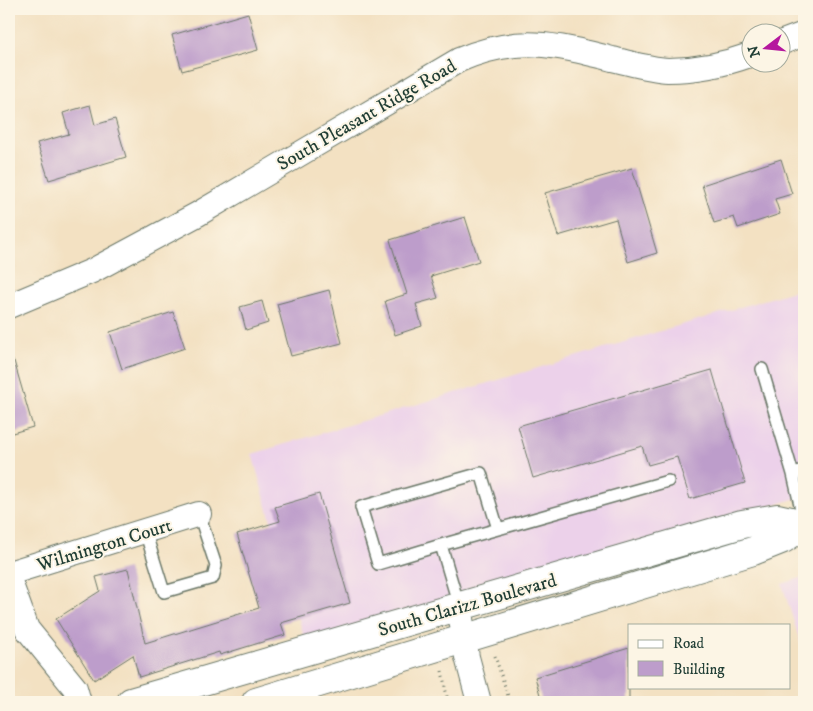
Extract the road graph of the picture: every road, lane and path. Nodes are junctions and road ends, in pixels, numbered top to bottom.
1 (804, 34) edge
2 (790, 39) edge
3 (740, 57) edge
4 (9, 306) edge
5 (762, 369) dead end
6 (799, 472) edge
7 (668, 481) dead end
8 (199, 514) joint
9 (804, 524) edge
10 (498, 529) junction
11 (145, 531) junction
12 (441, 546) junction
13 (9, 573) edge
14 (9, 579) edge
15 (460, 606) junction
16 (464, 640) junction
17 (493, 650) dead end
18 (441, 666) dead end
19 (79, 702) edge
20 (131, 702) edge
21 (256, 702) edge
22 (448, 702) edge
23 (480, 702) edge
24 (510, 702) edge

1 - 2 street
3 - 4 street, South Pleasant Ridge Road
5 - 6 lane
6 - 9 lane
7 - 10 lane
8 - 11 street, Wilmington Court
8 - 11 lane
9 - 15 street, South Clarizz Boulevard
9 - 16 street, South Clarizz Boulevard
10 - 12 lane
10 - 12 lane
11 - 13 street, Wilmington Court
12 - 15 lane
14 - 19 street
15 - 16 street
15 - 20 street, South Clarizz Boulevard
16 - 21 street, South Clarizz Boulevard
16 - 23 street
17 - 24 path
18 - 22 path

